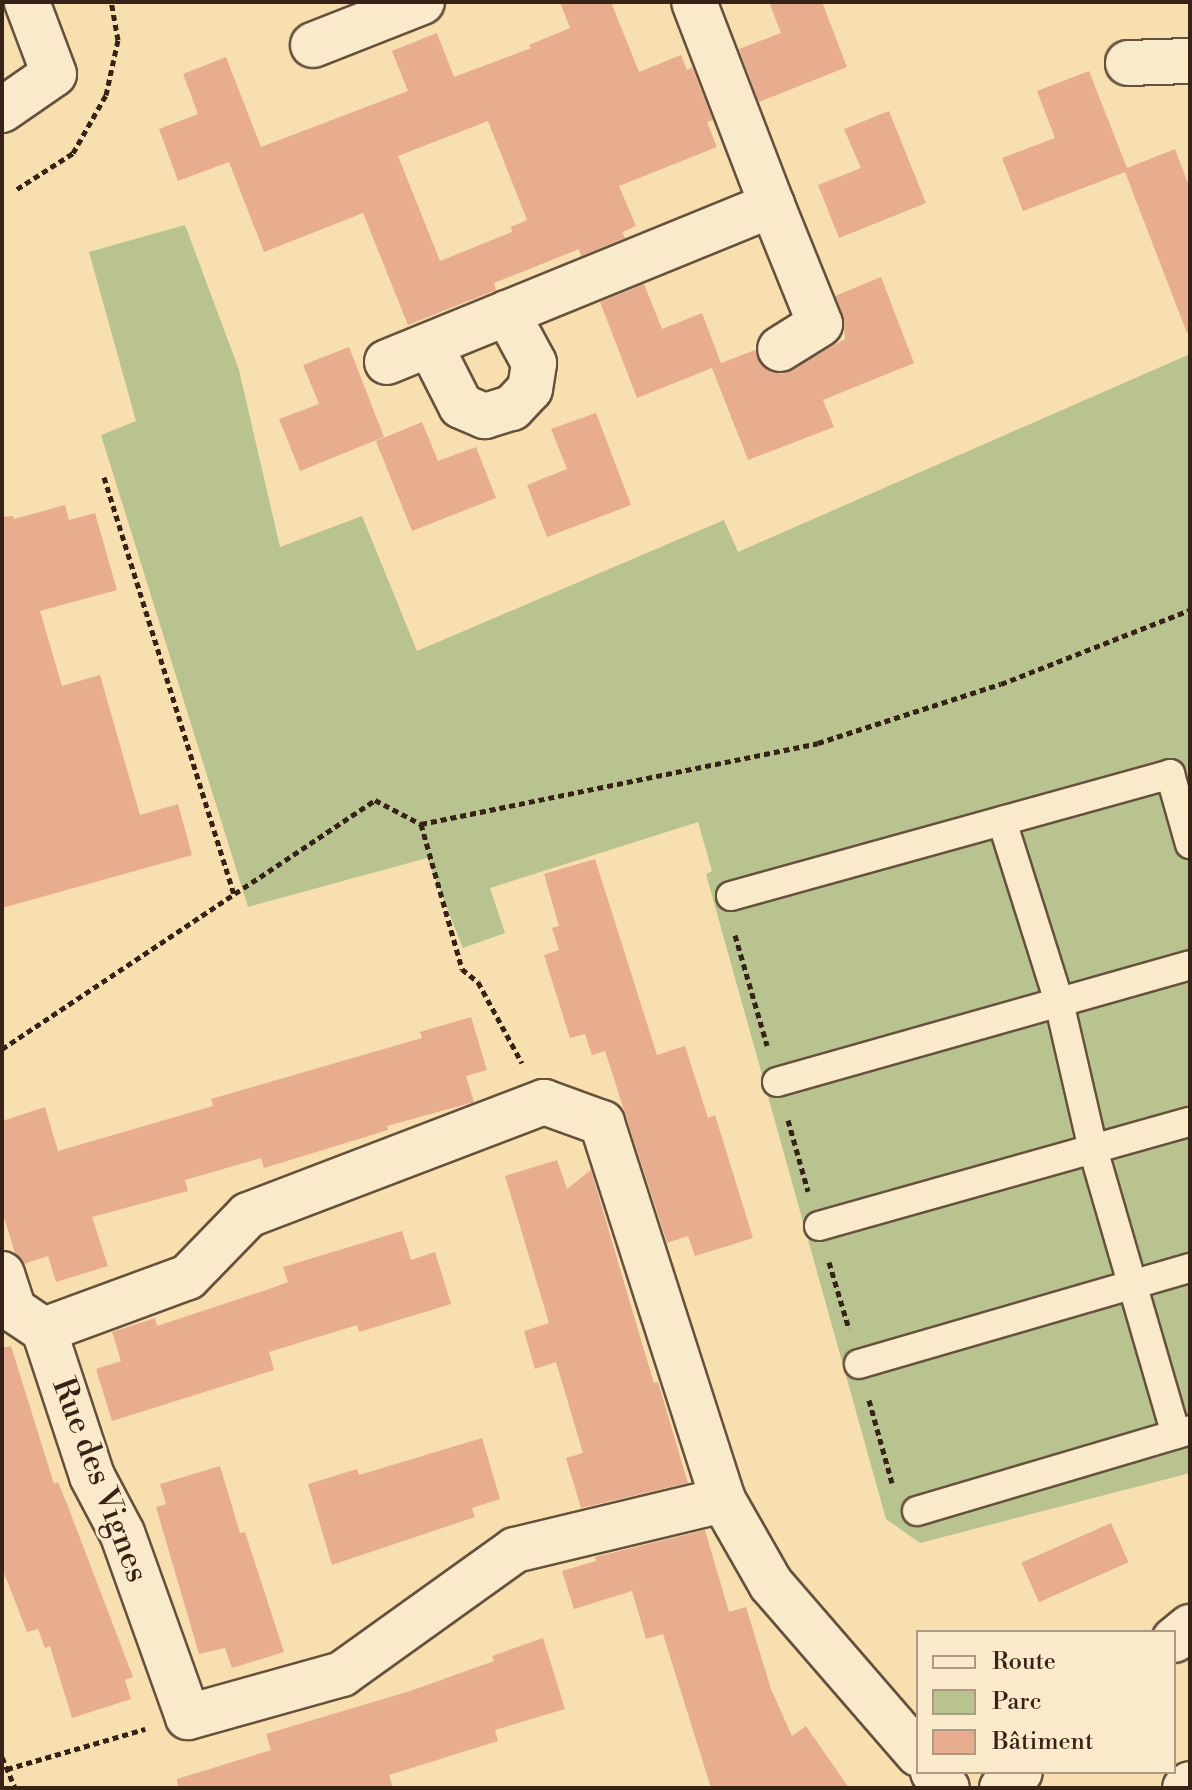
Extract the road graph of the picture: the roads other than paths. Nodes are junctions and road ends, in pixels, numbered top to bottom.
1 (27, 2) edge
2 (422, 2) edge
3 (694, 2) edge
4 (313, 45) dead end
5 (1128, 63) dead end
6 (1189, 72) edge
7 (2, 110) edge
8 (772, 205) junction
9 (507, 313) junction
10 (430, 345) junction
11 (780, 349) dead end
12 (387, 362) dead end
13 (1002, 821) junction
14 (1190, 844) edge
15 (731, 896) dead end
16 (1190, 965) edge
17 (1059, 1002) junction
18 (777, 1082) dead end
19 (1190, 1122) edge
20 (1093, 1149) junction
21 (819, 1226) dead end
22 (1190, 1268) edge
23 (2, 1274) edge
24 (1132, 1285) junction
25 (44, 1330) junction
26 (859, 1364) dead end
27 (1183, 1432) edge
28 (723, 1500) junction
29 (917, 1511) dead end
30 (916, 1752) edge
31 (1018, 1774) edge
32 (1190, 1784) edge
33 (1002, 1788) edge
34 (1185, 1788) edge

1 - 7 street
2 - 4 street
3 - 8 street
5 - 6 street
8 - 9 street
8 - 11 street
9 - 10 street
9 - 10 street
10 - 12 street
13 - 14 lane
13 - 15 lane
13 - 17 lane
16 - 17 lane
17 - 18 lane
17 - 20 lane
19 - 20 lane
20 - 21 lane
20 - 24 lane
22 - 24 lane
23 - 25 street
24 - 26 lane
24 - 27 lane
25 - 28 street, Rue des Vignes
25 - 28 street
27 - 29 lane
28 - 30 street
31 - 33 street
32 - 34 street

